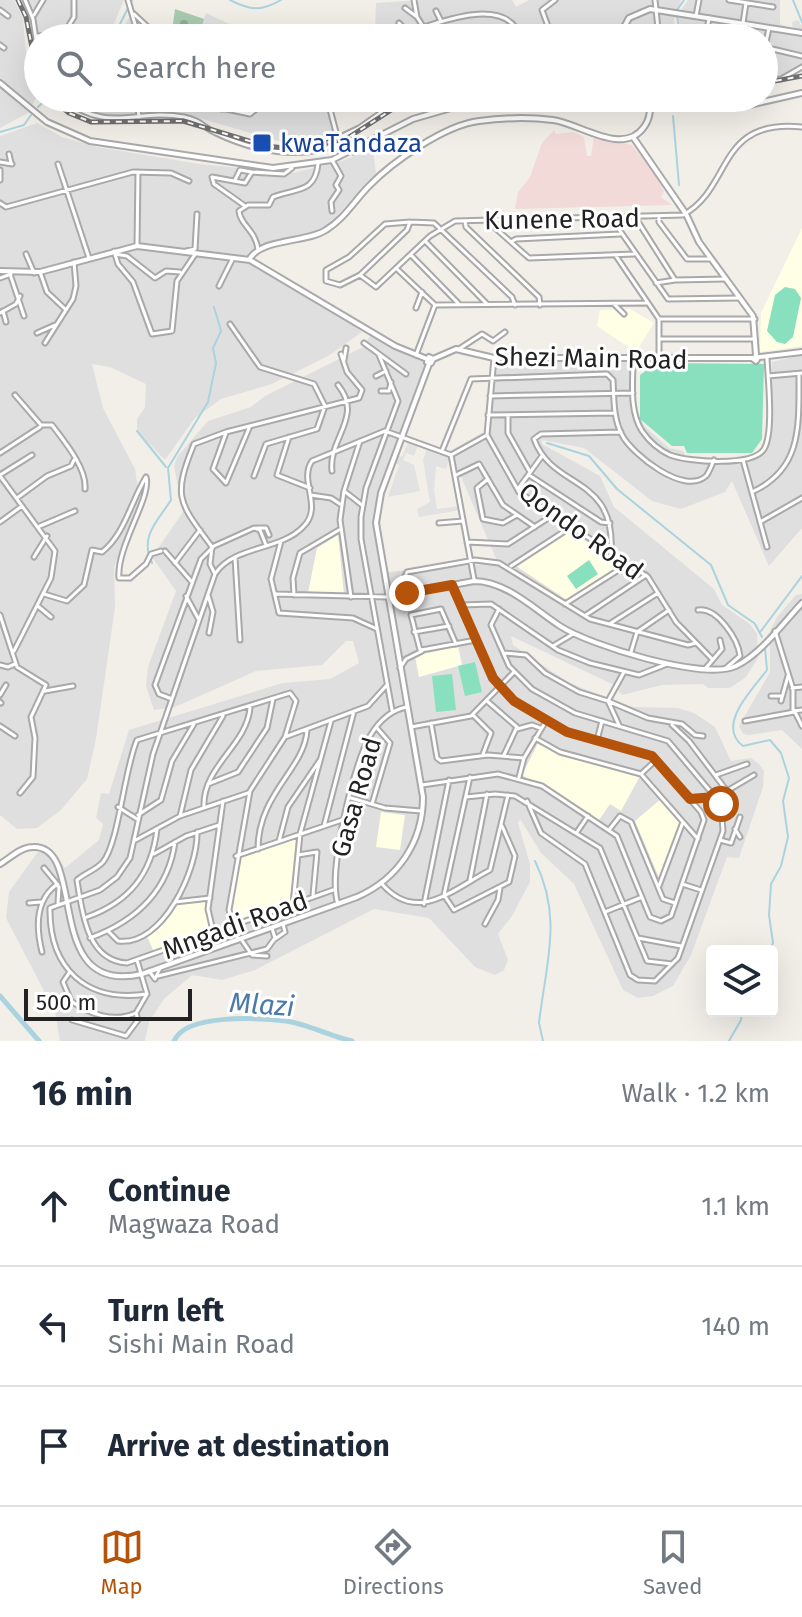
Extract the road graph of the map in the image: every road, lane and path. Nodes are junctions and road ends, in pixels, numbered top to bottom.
1 (25, 0) edge
2 (43, 0) edge
3 (74, 0) edge
4 (128, 0) edge
5 (414, 0) edge
6 (555, 0) edge
7 (655, 0) edge
8 (699, 0) edge
9 (729, 0) edge
10 (746, 3) junction
11 (773, 7) dead end
12 (405, 8) dead end
13 (658, 9) junction
14 (0, 10) edge
15 (436, 11) dead end
16 (134, 14) junction
17 (8, 16) dead end
18 (696, 16) junction
19 (414, 18) junction
20 (709, 18) junction
21 (33, 19) junction
22 (441, 21) junction
23 (743, 23) junction
24 (34, 24) edge
25 (70, 24) edge
26 (136, 24) edge
27 (145, 24) edge
28 (420, 24) edge
29 (434, 24) edge
30 (514, 24) edge
31 (547, 24) edge
32 (624, 24) edge
33 (659, 24) edge
34 (709, 24) edge
35 (748, 24) edge
36 (778, 29) edge
37 (802, 33) edge
38 (778, 50) edge
39 (782, 51) junction
40 (802, 56) edge
41 (781, 58) dead end
42 (802, 67) edge
43 (778, 79) edge
44 (0, 83) edge
45 (802, 93) edge
46 (778, 98) edge
47 (24, 103) edge
48 (35, 112) edge
49 (91, 112) edge
50 (138, 112) edge
51 (329, 112) edge
52 (380, 112) edge
53 (437, 112) edge
54 (645, 112) edge
55 (648, 112) edge
56 (653, 112) edge
57 (139, 117) junction
58 (647, 120) junction
59 (802, 127) edge
60 (633, 137) junction
61 (338, 138) junction
62 (340, 143) junction
63 (353, 152) junction
64 (9, 154) dead end
65 (332, 160) junction
66 (0, 162) edge
67 (58, 164) dead end
68 (318, 164) junction
69 (292, 168) junction
70 (0, 170) edge
71 (138, 172) junction
72 (252, 172) junction
73 (0, 180) edge
74 (235, 180) junction
75 (189, 181) dead end
76 (66, 191) junction
77 (0, 203) edge
78 (245, 206) junction
79 (332, 211) dead end
80 (197, 214) dead end
81 (686, 214) junction
82 (635, 217) junction
83 (659, 217) junction
84 (611, 218) junction
85 (492, 220) junction
86 (465, 221) junction
87 (410, 222) junction
88 (441, 229) junction
89 (620, 234) junction
90 (425, 241) junction
91 (511, 242) junction
92 (137, 246) junction
93 (258, 250) junction
94 (186, 251) junction
95 (114, 253) junction
96 (196, 253) junction
97 (26, 254) dead end
98 (634, 254) junction
99 (411, 255) junction
100 (616, 256) junction
101 (89, 258) junction
102 (233, 258) junction
103 (711, 259) junction
104 (249, 260) junction
105 (74, 262) junction
106 (397, 268) junction
107 (37, 272) junction
108 (182, 272) junction
109 (6, 274) edge
110 (360, 275) junction
111 (726, 279) junction
112 (675, 280) junction
113 (656, 283) junction
114 (219, 286) dead end
115 (422, 292) junction
116 (20, 296) junction
117 (740, 298) junction
118 (647, 303) junction
119 (435, 305) junction
120 (459, 305) junction
121 (487, 305) junction
122 (515, 305) junction
123 (540, 305) junction
124 (615, 305) junction
125 (416, 308) dead end
126 (65, 309) junction
127 (1, 312) edge
128 (624, 314) dead end
129 (24, 316) dead end
130 (659, 319) junction
131 (755, 319) junction
132 (6, 322) dead end
133 (58, 323) junction
134 (230, 324) dead end
135 (37, 332) dead end
136 (505, 332) dead end
137 (152, 334) junction
138 (145, 337) dead end
139 (659, 339) junction
140 (756, 339) junction
141 (45, 343) dead end
142 (364, 343) dead end
143 (346, 348) dead end
144 (459, 349) junction
145 (802, 352) edge
146 (341, 354) dead end
147 (379, 355) junction
148 (416, 355) junction
149 (755, 357) junction
150 (494, 358) junction
151 (767, 358) junction
152 (633, 359) junction
153 (659, 359) junction
154 (430, 360) junction
155 (343, 364) junction
156 (386, 371) junction
157 (406, 374) dead end
158 (800, 374) edge
159 (376, 376) dead end
160 (492, 376) junction
161 (768, 376) junction
162 (391, 382) junction
163 (338, 385) dead end
164 (381, 391) dead end
165 (633, 393) junction
166 (613, 394) junction
167 (15, 395) dead end
168 (490, 396) junction
169 (348, 402) junction
170 (325, 406) junction
171 (800, 406) edge
172 (615, 413) junction
173 (488, 415) junction
174 (508, 415) junction
175 (41, 425) junction
176 (250, 426) junction
177 (387, 431) junction
178 (226, 432) junction
179 (621, 432) junction
180 (487, 435) junction
181 (289, 437) junction
182 (402, 437) junction
183 (360, 441) junction
184 (799, 448) edge
185 (336, 451) junction
186 (442, 451) junction
187 (0, 453) edge
188 (32, 455) dead end
189 (451, 455) junction
190 (542, 456) junction
191 (74, 460) junction
192 (714, 460) junction
193 (743, 460) junction
194 (332, 471) dead end
195 (529, 474) junction
196 (455, 475) junction
197 (0, 476) edge
198 (254, 476) dead end
199 (488, 479) junction
200 (310, 488) junction
201 (85, 489) dead end
202 (518, 490) junction
203 (344, 491) junction
204 (752, 492) junction
205 (311, 495) junction
206 (17, 498) junction
207 (802, 498) edge
208 (362, 505) junction
209 (22, 506) junction
210 (341, 506) junction
211 (75, 511) dead end
212 (517, 515) junction
213 (553, 515) junction
214 (464, 521) junction
215 (0, 522) edge
216 (442, 522) dead end
217 (760, 522) junction
218 (610, 523) junction
219 (40, 526) junction
220 (535, 527) junction
221 (571, 527) junction
222 (256, 528) junction
223 (200, 530) junction
224 (340, 530) junction
225 (269, 535) dead end
226 (47, 536) junction
227 (281, 539) junction
228 (467, 542) junction
229 (266, 545) junction
230 (212, 547) junction
231 (767, 547) dead end
232 (611, 553) junction
233 (34, 557) dead end
234 (235, 558) junction
235 (470, 561) junction
236 (175, 563) junction
237 (628, 564) junction
238 (510, 567) junction
239 (215, 574) junction
240 (646, 575) junction
241 (191, 581) junction
242 (474, 581) junction
243 (452, 585) junction
244 (407, 593) junction
245 (658, 593) junction
246 (44, 594) junction
247 (274, 594) junction
248 (208, 595) junction
249 (294, 595) junction
250 (186, 596) junction
251 (351, 597) junction
252 (387, 597) junction
253 (372, 599) junction
254 (802, 603) edge
255 (565, 604) junction
256 (461, 605) junction
257 (39, 607) junction
258 (499, 609) junction
259 (669, 610) junction
260 (698, 610) dead end
261 (0, 615) edge
262 (584, 616) junction
263 (51, 617) dead end
264 (199, 620) junction
265 (609, 625) junction
266 (449, 626) junction
267 (377, 629) junction
268 (775, 631) junction
269 (414, 632) junction
270 (637, 632) junction
271 (209, 633) dead end
272 (573, 634) junction
273 (7, 636) junction
274 (240, 640) dead end
275 (476, 640) junction
276 (720, 640) dead end
277 (0, 643) edge
278 (696, 643) junction
279 (456, 644) junction
280 (553, 646) junction
281 (424, 650) junction
282 (13, 651) junction
283 (631, 652) junction
284 (504, 653) junction
285 (712, 659) junction
286 (670, 662) junction
287 (15, 663) junction
288 (0, 665) edge
289 (400, 668) junction
290 (704, 670) junction
291 (723, 670) junction
292 (514, 672) junction
293 (624, 672) junction
294 (788, 676) junction
295 (6, 685) dead end
296 (387, 685) junction
297 (73, 686) dead end
298 (500, 687) junction
299 (802, 687) edge
300 (792, 688) junction
301 (45, 691) junction
302 (782, 693) junction
303 (0, 695) edge
304 (771, 696) dead end
305 (172, 699) junction
306 (273, 699) junction
307 (793, 699) junction
308 (800, 700) edge
309 (487, 701) junction
310 (608, 701) junction
311 (781, 701) dead end
312 (407, 707) junction
313 (250, 708) junction
314 (392, 710) junction
315 (802, 710) edge
316 (354, 711) junction
317 (795, 712) junction
318 (473, 715) junction
319 (223, 716) junction
320 (331, 720) junction
321 (546, 721) junction
322 (602, 721) junction
323 (745, 721) dead end
324 (431, 723) junction
325 (667, 723) junction
326 (194, 724) junction
327 (619, 725) junction
328 (0, 726) edge
329 (802, 726) edge
330 (376, 727) junction
331 (411, 727) junction
332 (517, 729) junction
333 (541, 729) junction
334 (307, 730) junction
335 (160, 733) junction
336 (15, 736) dead end
337 (703, 736) dead end
338 (285, 737) junction
339 (535, 738) junction
340 (597, 740) junction
341 (482, 755) junction
342 (504, 755) junction
343 (524, 758) junction
344 (657, 760) junction
345 (747, 764) dead end
346 (316, 770) junction
347 (641, 774) junction
348 (716, 775) junction
349 (754, 775) dead end
350 (470, 777) junction
351 (519, 777) junction
352 (449, 780) junction
353 (208, 784) junction
354 (422, 785) junction
355 (20, 793) dead end
356 (248, 793) junction
357 (487, 794) junction
358 (508, 795) junction
359 (466, 797) junction
360 (715, 797) junction
361 (351, 798) junction
362 (690, 799) junction
363 (223, 801) junction
364 (527, 801) junction
365 (372, 804) junction
366 (118, 807) junction
367 (204, 807) junction
368 (422, 811) junction
369 (180, 816) junction
370 (588, 816) junction
371 (138, 817) junction
372 (740, 817) dead end
373 (345, 819) junction
374 (683, 822) junction
375 (219, 825) junction
376 (324, 826) junction
377 (502, 826) junction
378 (157, 829) junction
379 (735, 829) junction
380 (609, 830) junction
381 (197, 832) junction
382 (577, 832) junction
383 (300, 834) junction
384 (740, 837) dead end
385 (698, 839) junction
386 (720, 840) junction
387 (134, 841) junction
388 (175, 842) junction
389 (279, 842) junction
390 (258, 849) junction
391 (153, 854) junction
392 (298, 855) junction
393 (236, 856) junction
394 (0, 864) edge
395 (44, 868) dead end
396 (470, 881) junction
397 (382, 884) junction
398 (682, 884) junction
399 (58, 885) junction
400 (658, 886) junction
401 (500, 888) junction
402 (333, 890) junction
403 (701, 890) junction
404 (444, 895) junction
405 (81, 897) junction
406 (313, 897) junction
407 (642, 897) junction
408 (210, 898) junction
409 (42, 901) junction
410 (66, 901) junction
411 (175, 902) junction
412 (29, 903) dead end
413 (58, 903) junction
414 (675, 903) junction
415 (293, 904) junction
416 (338, 904) junction
417 (424, 904) junction
418 (624, 905) junction
419 (605, 912) junction
420 (86, 918) junction
421 (283, 924) junction
422 (485, 924) dead end
423 (233, 926) junction
424 (272, 928) junction
425 (108, 931) junction
426 (214, 932) junction
427 (90, 938) junction
428 (638, 938) junction
429 (240, 939) junction
430 (275, 939) junction
431 (683, 946) junction
432 (206, 951) junction
433 (42, 952) dead end
434 (250, 953) junction
435 (267, 956) dead end
436 (137, 960) junction
437 (210, 962) junction
438 (673, 964) junction
439 (160, 968) junction
440 (149, 971) junction
441 (70, 973) junction
442 (142, 974) junction
443 (158, 976) junction
444 (147, 994) junction
445 (136, 1013) junction
446 (72, 1020) dead end

1 - 21 street
2 - 21 street
3 - 25 street
4 - 16 street
5 - 19 street
6 - 31 street
7 - 13 street
8 - 18 street
9 - 10 street
10 - 11 street
10 - 23 street
12 - 19 street
13 - 18 street
13 - 32 street
13 - 33 street
14 - 17 street
15 - 22 street
16 - 26 street
16 - 27 street
18 - 20 street
19 - 28 street
20 - 23 street
20 - 34 street
21 - 24 street
22 - 29 street
22 - 30 street
23 - 35 street
36 - 37 street
38 - 39 street
39 - 40 street
39 - 41 street
42 - 43 street
44 - 47 street
45 - 46 street
48 - 69 street
49 - 57 street
50 - 57 street
51 - 61 street
52 - 61 street
53 - 63 street
54 - 58 street
55 - 58 street
56 - 58 street
57 - 62 street
58 - 60 street
59 - 81 street
60 - 81 street, Kunene Road
60 - 93 street
61 - 62 street
62 - 63 street
63 - 65 street
64 - 66 street
65 - 68 street
65 - 79 street
67 - 76 street
68 - 69 street
68 - 78 street
69 - 72 street
70 - 73 street
71 - 75 street
71 - 76 street
71 - 92 street
72 - 74 street
72 - 74 street
74 - 78 street
76 - 77 street
76 - 101 street
78 - 93 street
80 - 94 street
81 - 83 street, Kunene Road
81 - 103 street, Kunene Road
82 - 83 street, Kunene Road
82 - 84 street, Kunene Road
82 - 112 street
83 - 103 street
84 - 85 street, Kunene Road
84 - 89 street
85 - 86 street, Kunene Road
85 - 91 street
86 - 88 street, Kunene Road
86 - 123 street
87 - 88 street
87 - 110 street
87 - 110 street
88 - 90 street, Kunene Road
88 - 122 street
89 - 91 street
89 - 98 street
90 - 99 street, Kunene Road
90 - 121 street
91 - 100 street
92 - 94 street
92 - 95 street
93 - 104 street
94 - 96 street
95 - 101 street
95 - 108 street
95 - 137 street
96 - 102 street
96 - 108 street
97 - 107 street
98 - 100 street
98 - 113 street
99 - 106 street, Kunene Road
99 - 120 street
100 - 118 street
101 - 105 street
102 - 104 street
102 - 114 street
103 - 111 street, Kunene Road
104 - 148 street
105 - 107 street
105 - 126 street
106 - 110 street, Kunene Road
106 - 115 street
107 - 109 street
107 - 126 street
108 - 137 street
109 - 116 street
111 - 112 street
111 - 117 street, Kunene Road
112 - 113 street
113 - 117 street
115 - 119 street
115 - 125 street
116 - 127 street
116 - 129 street
117 - 131 street, Kunene Road
118 - 124 street
118 - 130 street
119 - 120 street
119 - 148 street
120 - 121 street
121 - 122 street
122 - 123 street
123 - 124 street
124 - 128 street
126 - 133 street
127 - 132 street
130 - 131 street
130 - 139 street
131 - 140 street
133 - 135 street
133 - 141 street
134 - 170 street
136 - 144 street
137 - 138 street
139 - 140 street
139 - 153 street
140 - 149 street
142 - 147 street
143 - 155 street
144 - 150 street, Shezi Main Road
144 - 154 street, Shezi Main Road
145 - 151 street, Shezi Main Road
146 - 155 street
147 - 156 street
147 - 157 street
148 - 154 street
149 - 151 street, Shezi Main Road
149 - 153 street, Shezi Main Road
150 - 152 street, Shezi Main Road
150 - 160 street
151 - 161 street
152 - 153 street, Shezi Main Road
152 - 165 street
154 - 182 street
155 - 169 street
156 - 159 street
156 - 162 street
158 - 161 street
158 - 171 street
160 - 166 street
160 - 168 street
160 - 186 street
161 - 193 street
162 - 164 street
162 - 177 street
163 - 169 street
165 - 166 street
165 - 192 street
166 - 168 street
166 - 172 street
167 - 175 street
168 - 173 street
169 - 170 street
169 - 185 street
170 - 176 street
170 - 181 street
171 - 184 street
172 - 174 street
172 - 179 street
173 - 174 street
173 - 180 street
174 - 195 street
175 - 187 street
175 - 191 street
176 - 178 street
176 - 178 street
177 - 182 street
177 - 183 street
177 - 208 street
178 - 223 street
179 - 190 street
179 - 192 street
180 - 189 street
180 - 202 street, Qondo Road
181 - 198 street
181 - 200 street
182 - 186 street
182 - 252 street
183 - 185 street
183 - 203 street
184 - 204 street
185 - 194 street
185 - 200 street
186 - 189 street
188 - 197 street
189 - 196 street
190 - 195 street
190 - 218 street
191 - 201 street
191 - 206 street
192 - 193 street
193 - 204 street
195 - 202 street
195 - 218 street
196 - 199 street
196 - 214 street
197 - 206 street
199 - 212 street
199 - 212 street
200 - 205 street
202 - 213 street, Qondo Road
203 - 208 street
203 - 210 street
204 - 217 street
205 - 210 street
205 - 227 street
206 - 209 street
207 - 217 street
208 - 253 street
209 - 215 street
209 - 219 street
210 - 224 street
211 - 219 street
212 - 220 street
213 - 220 street
213 - 221 street, Qondo Road
214 - 216 street
214 - 228 street
217 - 231 street
218 - 232 street
219 - 226 street
220 - 228 street
221 - 232 street, Qondo Road
221 - 238 street
222 - 225 street
222 - 229 street
222 - 230 street
223 - 230 street
223 - 236 street
224 - 249 street
224 - 251 street
226 - 233 street
226 - 246 street
227 - 229 street
227 - 247 street
228 - 235 street
229 - 234 street
230 - 239 street
230 - 241 street
232 - 237 street, Qondo Road
234 - 239 street
234 - 274 street
235 - 238 street
235 - 242 street
235 - 244 street
236 - 241 street
236 - 246 street
237 - 240 street, Qondo Road
237 - 255 street
238 - 255 street
239 - 248 street
240 - 245 street, Qondo Road
240 - 262 street
241 - 250 street
242 - 243 street
242 - 272 street
243 - 244 street
243 - 256 street
244 - 252 street
245 - 259 street, Qondo Road
245 - 265 street
246 - 257 street
247 - 249 street
247 - 267 street
248 - 264 street
248 - 271 street
249 - 251 street
250 - 264 street
250 - 305 street
251 - 253 street
252 - 253 street
252 - 289 street
253 - 267 street
254 - 268 street
255 - 262 street
256 - 258 street
256 - 275 street
257 - 263 street
257 - 282 street
258 - 280 street
258 - 284 street
259 - 270 street
259 - 278 street, Qondo Road
260 - 291 street
261 - 273 street
262 - 265 street
264 - 305 street
265 - 270 street
266 - 269 street
266 - 269 street
266 - 279 street
267 - 296 street
268 - 291 street
268 - 294 street
269 - 281 street
270 - 278 street
270 - 283 street
272 - 280 street
272 - 283 street
273 - 277 street
273 - 282 street
275 - 279 street
275 - 298 street
276 - 285 street
278 - 285 street, Qondo Road
279 - 281 street
280 - 293 street
281 - 289 street
282 - 287 street
283 - 286 street
284 - 292 street
284 - 310 street
285 - 290 street
286 - 290 street
286 - 293 street
287 - 288 street
287 - 301 street
289 - 312 street
290 - 291 street
292 - 298 street
292 - 322 street
293 - 310 street
294 - 300 street
294 - 302 street
295 - 303 street
296 - 314 street
296 - 316 street
297 - 301 street
298 - 309 street
298 - 321 street
299 - 300 street
300 - 307 street
301 - 355 street
302 - 304 street
302 - 311 street
305 - 335 street
306 - 313 street
306 - 338 street
306 - 353 street
307 - 308 street
307 - 317 street
309 - 318 street
309 - 332 street
310 - 325 street
310 - 327 street
312 - 314 street, Gasa Road
312 - 331 street
313 - 319 street
313 - 353 street
314 - 330 street, Gasa Road
315 - 317 street
316 - 320 street
316 - 376 street
317 - 323 street
317 - 329 street
318 - 324 street
318 - 341 street
319 - 326 street
319 - 369 street
320 - 334 street
320 - 346 street
321 - 333 street
321 - 340 street
322 - 327 street
322 - 340 street
324 - 331 street
324 - 341 street
325 - 337 street
325 - 348 street
326 - 335 street
326 - 371 street
327 - 360 street
328 - 336 street
330 - 361 street, Gasa Road
330 - 365 street
331 - 354 street
332 - 333 street
332 - 342 street
333 - 339 street
334 - 338 street
334 - 390 street
335 - 366 street
335 - 371 street
338 - 356 street
339 - 343 street
339 - 347 street
340 - 344 street
341 - 342 street
342 - 343 street
343 - 351 street
344 - 347 street
344 - 362 street
345 - 348 street
346 - 383 street
346 - 389 street
347 - 374 street
348 - 349 street
350 - 351 street
350 - 352 street
350 - 359 street
351 - 370 street
352 - 354 street
352 - 417 street
353 - 367 street
354 - 368 street
356 - 363 street
356 - 393 street
357 - 358 street
357 - 359 street
357 - 396 street
358 - 364 street
358 - 377 street
359 - 404 street
360 - 362 street
360 - 386 street
361 - 365 street
361 - 373 street, Gasa Road
362 - 385 street
363 - 367 street
363 - 375 street
364 - 382 street
364 - 419 street
365 - 368 street
366 - 371 street
366 - 405 street
367 - 369 street
368 - 397 street
369 - 378 street
370 - 380 street
370 - 382 street
371 - 387 street
372 - 379 street
373 - 376 street
373 - 402 street, Gasa Road
374 - 385 street
374 - 400 street
375 - 381 street
375 - 408 street
376 - 383 street
377 - 396 street
377 - 401 street
378 - 387 street
378 - 391 street
379 - 384 street
379 - 386 street
380 - 400 street
380 - 407 street
381 - 388 street
381 - 411 street
382 - 418 street
383 - 389 street
383 - 392 street
385 - 398 street
386 - 403 street
387 - 405 street
388 - 391 street
388 - 425 street
389 - 390 street
390 - 393 street
391 - 420 street
392 - 406 street
392 - 415 street
393 - 423 street
394 - 410 street
395 - 399 street
396 - 404 street
397 - 416 street
397 - 417 street
398 - 403 street
398 - 414 street
399 - 409 street
399 - 413 street
400 - 414 street
401 - 404 street
401 - 422 street
402 - 406 street, Mngadi Road
402 - 416 street, Gasa Road
403 - 431 street
404 - 417 street
405 - 410 street
405 - 420 street
406 - 415 street, Mngadi Road
407 - 414 street
407 - 418 street
408 - 411 street
408 - 426 street
409 - 412 street
409 - 433 street
410 - 413 street
410 - 442 street
411 - 425 street
413 - 441 street
415 - 423 street, Mngadi Road
416 - 421 street
418 - 419 street
418 - 428 street
419 - 438 street
420 - 427 street
421 - 424 street
421 - 430 street
423 - 426 street, Mngadi Road
423 - 429 street
424 - 429 street
424 - 430 street
425 - 427 street
426 - 436 street, Mngadi Road
427 - 436 street
428 - 431 street
428 - 438 street
429 - 432 street
429 - 434 street
430 - 434 street
431 - 438 street
432 - 437 street
432 - 439 street
434 - 435 street
434 - 437 street
436 - 442 street
437 - 443 street
439 - 440 street
439 - 443 street
440 - 442 street
440 - 443 street
441 - 444 street
441 - 445 street
442 - 444 street
444 - 445 street
445 - 446 street

